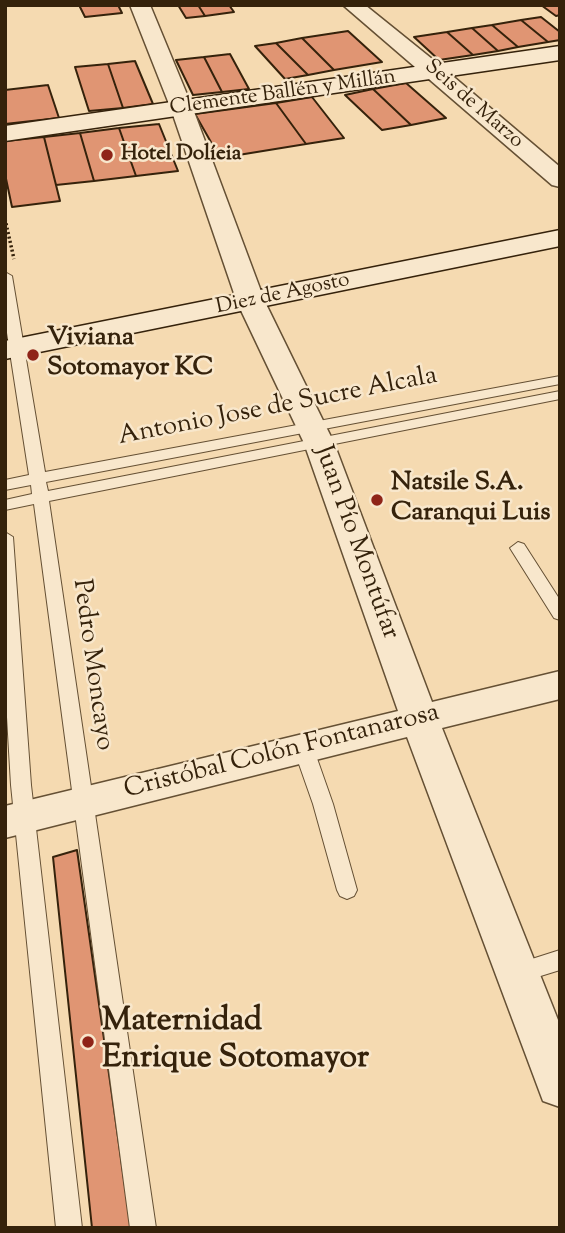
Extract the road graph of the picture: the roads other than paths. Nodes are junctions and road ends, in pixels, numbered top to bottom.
1 (140, 5) edge
2 (353, 5) edge
3 (560, 53) edge
4 (435, 71) junction
5 (181, 108) junction
6 (5, 134) edge
7 (560, 180) edge
8 (560, 238) edge
9 (5, 276) edge
10 (251, 302) junction
11 (12, 349) edge
12 (560, 380) edge
13 (560, 395) edge
14 (316, 435) junction
15 (37, 477) junction
16 (5, 485) edge
17 (41, 498) junction
18 (5, 505) edge
19 (5, 537) edge
20 (518, 548) dead end
21 (560, 614) edge
22 (560, 685) edge
23 (419, 718) junction
24 (303, 747) junction
25 (82, 805) junction
26 (16, 819) edge
27 (346, 890) dead end
28 (560, 960) edge
29 (518, 973) junction
30 (560, 1085) edge
31 (69, 1228) edge
32 (142, 1228) edge

1 - 5 street, Juan Pío Montúfar
2 - 4 street, Seis de Marzo
3 - 4 street, Clemente Ballén y Millán
4 - 5 street, Clemente Ballén y Millán
4 - 7 street, Seis de Marzo
5 - 6 street, Clemente Ballén y Millán
5 - 10 street, Juan Pío Montúfar
8 - 10 street, Diez de Agosto
9 - 11 lane, Pedro Moncayo
10 - 11 street, Diez de Agosto
10 - 14 street, Juan Pío Montúfar
11 - 15 lane, Pedro Moncayo
12 - 14 lane, Antonio Jose de Sucre Alcala
13 - 14 lane, Antonio Jose de Sucre Alcala
14 - 15 lane, Antonio Jose de Sucre Alcala
14 - 17 lane, Antonio Jose de Sucre Alcala
14 - 23 street, Juan Pío Montúfar
15 - 16 lane, Antonio Jose de Sucre Alcala
15 - 17 lane, Pedro Moncayo
17 - 18 lane, Antonio Jose de Sucre Alcala
17 - 25 lane, Pedro Moncayo
19 - 26 lane
20 - 21 lane
22 - 23 street, Cristóbal Colón Fontanarosa
23 - 24 street, Cristóbal Colón Fontanarosa
23 - 29 street, Juan Pío Montúfar
24 - 25 street, Cristóbal Colón Fontanarosa
24 - 27 lane
25 - 26 street, Cristóbal Colón Fontanarosa
25 - 32 lane, Pedro Moncayo
26 - 31 lane
28 - 29 lane
29 - 30 street, Juan Pío Montúfar

